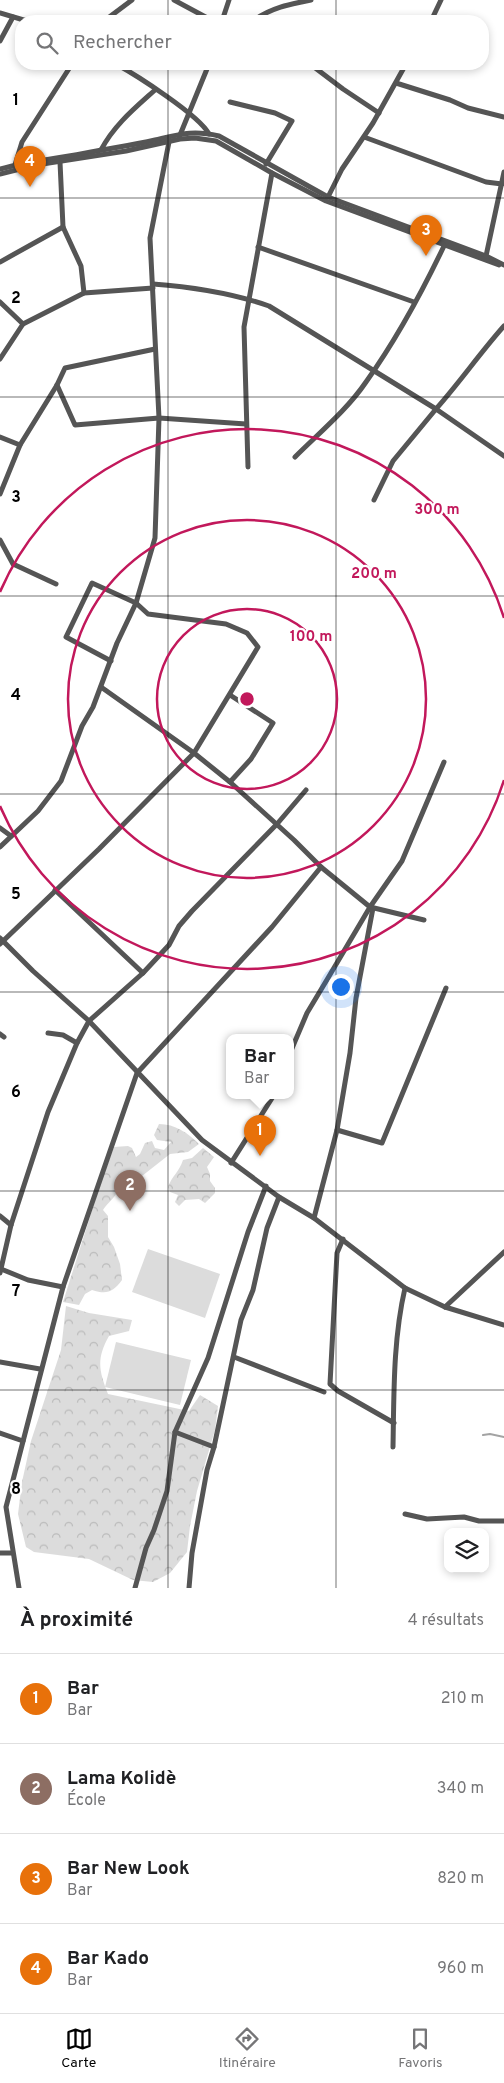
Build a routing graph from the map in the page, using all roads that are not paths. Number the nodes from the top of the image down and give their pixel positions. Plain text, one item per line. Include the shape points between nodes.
1 (132, 0) edge
2 (174, 0) edge
3 (229, 0) edge
4 (311, 0) edge
5 (441, 0) edge
6 (0, 13) edge
7 (112, 15) edge
8 (202, 15) edge
9 (224, 15) edge
10 (261, 15) edge
11 (434, 15) edge
12 (13, 16) joint
13 (0, 41) edge
14 (68, 70) edge
15 (125, 70) edge
16 (207, 70) edge
17 (318, 70) edge
18 (403, 70) edge
19 (396, 84) junction
20 (156, 90) junction
21 (230, 102) dead end
22 (188, 112) junction
23 (379, 113) junction
24 (504, 117) edge
25 (208, 134) junction
26 (180, 136) junction
27 (364, 137) junction
28 (169, 142) junction
29 (101, 150) junction
30 (60, 162) junction
31 (266, 164) junction
32 (15, 165) junction
33 (0, 168) edge
34 (504, 172) edge
35 (272, 173) junction
36 (0, 174) edge
37 (502, 184) junction
38 (328, 197) junction
39 (63, 227) junction
40 (444, 246) junction
41 (258, 247) junction
42 (486, 256) junction
43 (0, 262) edge
44 (504, 266) edge
45 (153, 286) junction
46 (84, 293) junction
47 (248, 299) junction
48 (0, 302) edge
49 (414, 302) junction
50 (23, 324) junction
51 (504, 326) edge
52 (155, 349) junction
53 (0, 359) edge
54 (374, 371) junction
55 (57, 385) junction
56 (436, 409) junction
57 (159, 418) junction
58 (246, 424) junction
59 (0, 437) edge
60 (20, 445) junction
61 (504, 456) edge
62 (295, 457) dead end
63 (248, 467) dead end
64 (0, 494) edge
65 (374, 500) dead end
66 (0, 540) edge
67 (56, 584) dead end
68 (136, 603) junction
69 (111, 660) junction
70 (101, 687) junction
71 (230, 695) junction
72 (194, 753) junction
73 (444, 762) dead end
74 (230, 782) junction
75 (306, 790) dead end
76 (276, 824) junction
77 (0, 828) edge
78 (11, 836) junction
79 (0, 847) edge
80 (321, 868) junction
81 (55, 890) junction
82 (371, 908) junction
83 (424, 920) dead end
84 (1, 939) edge
85 (143, 973) junction
86 (446, 988) dead end
87 (89, 1021) junction
88 (48, 1034) dead end
89 (77, 1043) junction
90 (294, 1044) edge
91 (136, 1072) junction
92 (271, 1099) edge
93 (337, 1130) junction
94 (231, 1163) junction
95 (266, 1186) junction
96 (279, 1196) junction
97 (0, 1216) edge
98 (314, 1218) junction
99 (11, 1226) junction
100 (343, 1239) junction
101 (504, 1252) edge
102 (1, 1271) edge
103 (62, 1287) junction
104 (405, 1288) junction
105 (446, 1308) junction
106 (504, 1325) edge
107 (234, 1357) junction
108 (0, 1362) edge
109 (40, 1370) junction
110 (324, 1392) dead end
111 (394, 1423) junction
112 (175, 1432) junction
113 (0, 1433) edge
114 (23, 1441) junction
115 (214, 1447) junction
116 (393, 1447) dead end
117 (405, 1514) dead end
118 (504, 1521) edge
119 (0, 1553) edge
120 (12, 1553) junction
121 (19, 1588) edge
122 (135, 1588) edge
123 (189, 1588) edge

1 - 7 street
2 - 8 street
3 - 9 street
4 - 10 street
5 - 11 street
6 - 12 street
12 - 13 street
14 - 32 street via 22,142
15 - 20 street
16 - 22 street
17 - 23 street
18 - 19 street
19 - 23 street
19 - 24 street
20 - 22 street
20 - 29 street via 123,119
21 - 31 street via 275,113 292,121
22 - 25 street
22 - 26 street
23 - 27 street
25 - 26 street via 198,132
25 - 31 street via 219,136
26 - 28 street
26 - 29 street
26 - 35 street via 216,141
27 - 37 street via 486,182
27 - 38 street
28 - 30 street
28 - 45 street via 150,238
29 - 32 street
30 - 36 street
30 - 39 street
31 - 38 street
32 - 33 street
34 - 37 street
35 - 40 street via 326,201
35 - 41 street
37 - 42 street
38 - 42 street
39 - 43 street
39 - 46 street via 80,266
40 - 44 street
40 - 49 street
41 - 47 street
41 - 49 street
42 - 44 street
45 - 46 street
45 - 47 street via 186,287
45 - 52 street
46 - 50 street
47 - 54 street via 269,306
47 - 58 street via 244,327
48 - 50 street
49 - 54 street
50 - 53 street
51 - 56 street
52 - 55 street via 65,368
52 - 57 street
54 - 56 street
54 - 62 street via 353,399
55 - 57 street via 75,425
55 - 60 street
56 - 61 street
56 - 65 street via 393,461
57 - 58 street
57 - 68 street via 155,538
58 - 63 street
59 - 60 street
60 - 64 street
66 - 67 street via 13,564
68 - 69 street
68 - 69 street via 92,583 66,638
68 - 71 street via 148,614 226,624 247,633 258,647
69 - 70 street
70 - 72 street
70 - 78 street via 61,781 38,811
71 - 72 street
71 - 74 street via 273,724 251,759
72 - 74 street
72 - 81 street
73 - 82 street via 402,860
74 - 76 street
75 - 76 street
76 - 80 street
76 - 85 street via 192,911 169,945
77 - 78 street
78 - 79 street
80 - 82 street
80 - 91 street via 272,927
81 - 84 street
81 - 85 street
82 - 83 street
82 - 90 street via 307,1013
82 - 93 street
84 - 87 street
85 - 87 street
86 - 93 street via 382,1143
87 - 89 street
87 - 91 street
88 - 89 street via 63,1035
89 - 99 street via 48,1112
91 - 94 street via 202,1140
91 - 103 street
92 - 94 street
93 - 98 street
94 - 95 street
95 - 96 street
95 - 112 street via 208,1358
96 - 98 street
96 - 107 street via 258,1259
97 - 99 street
98 - 100 street
99 - 102 street
100 - 104 street
100 - 111 street via 337,1253 330,1384
101 - 105 street
102 - 103 street
103 - 109 street
104 - 105 street
104 - 111 street via 399,1314
105 - 106 street
107 - 110 street
107 - 115 street
108 - 109 street
109 - 114 street
111 - 116 street
112 - 115 street
112 - 122 street via 167,1491
113 - 114 street
114 - 120 street via 6,1507
115 - 123 street via 192,1553
117 - 118 street via 427,1519 464,1517
119 - 120 street
120 - 121 street

